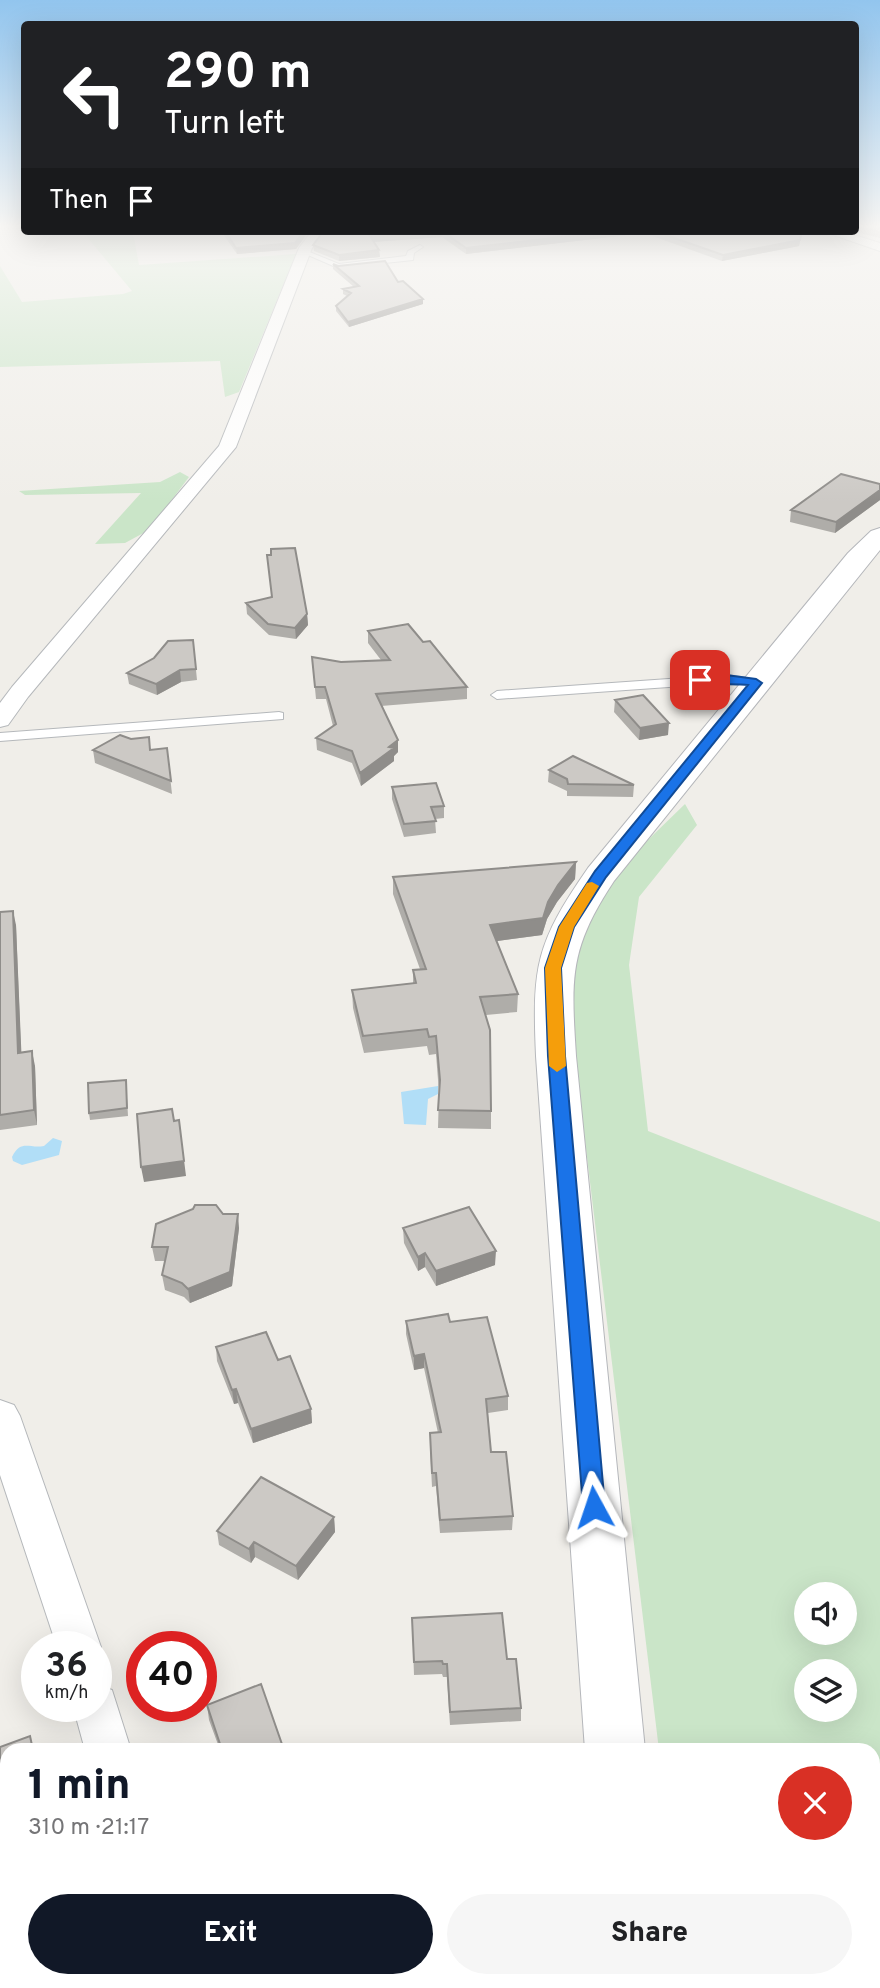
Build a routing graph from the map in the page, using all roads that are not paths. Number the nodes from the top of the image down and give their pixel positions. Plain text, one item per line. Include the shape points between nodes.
1 (279, 318) edge
2 (880, 536) edge
3 (756, 683) junction
4 (497, 695) dead end
5 (279, 716) dead end
6 (0, 720) edge
7 (0, 737) edge
8 (0, 1416) edge
9 (74, 1631) edge
10 (100, 1722) edge
11 (106, 1743) edge
12 (614, 1743) edge

1 - 6 street via 227,447
2 - 3 street
3 - 4 lane via 726,679
3 - 12 street via 600,874 566,927 553,968
5 - 7 lane
8 - 9 street
10 - 11 street

